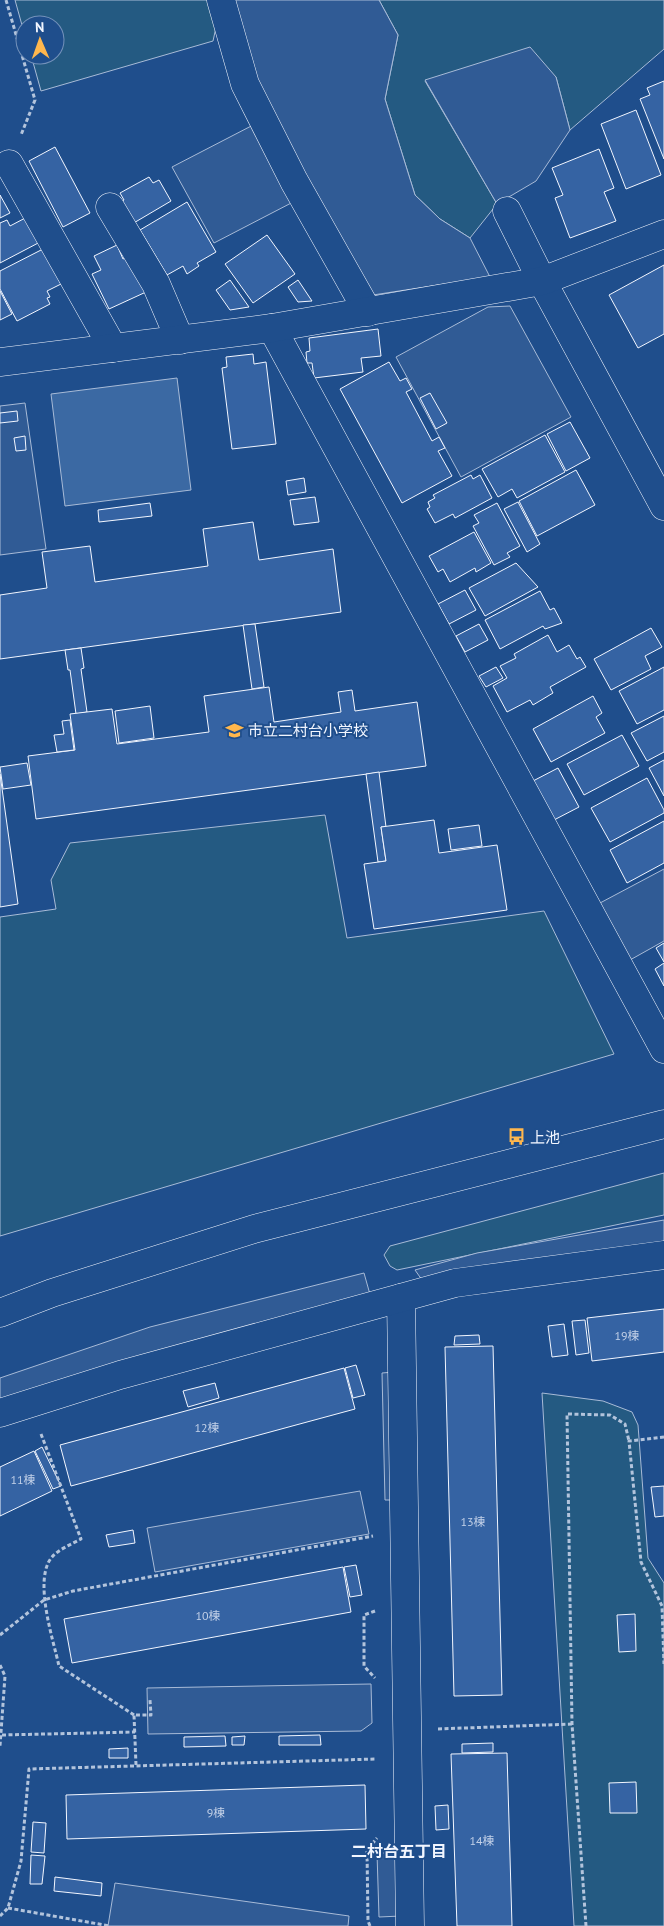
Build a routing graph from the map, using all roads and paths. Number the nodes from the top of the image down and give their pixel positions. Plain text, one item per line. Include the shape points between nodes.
1 (6, 0) edge
2 (221, 0) edge
3 (9, 164) joint
4 (110, 208) dead end
5 (507, 211) dead end
6 (664, 234) edge
7 (542, 281) junction
8 (368, 312) junction
9 (272, 328) junction
10 (180, 340) junction
11 (113, 348) junction
12 (0, 362) edge
13 (664, 506) edge
14 (664, 1050) edge
15 (664, 1124) edge
16 (664, 1254) edge
17 (401, 1298) junction
18 (0, 1312) edge
19 (0, 1413) edge
20 (40, 1430) dead end
21 (664, 1437) edge
22 (629, 1442) junction
23 (381, 1535) dead end
24 (44, 1600) junction
25 (663, 1606) edge
26 (381, 1609) dead end
27 (0, 1635) edge
28 (664, 1664) edge
29 (0, 1665) edge
30 (376, 1679) dead end
31 (150, 1700) dead end
32 (134, 1715) junction
33 (572, 1724) junction
34 (408, 1729) junction
35 (135, 1732) junction
36 (2, 1735) junction
37 (0, 1746) edge
38 (382, 1758) dead end
39 (136, 1766) junction
40 (382, 1832) dead end
41 (8, 1908) junction
42 (0, 1916) edge
43 (110, 1926) edge
44 (370, 1926) edge
45 (410, 1926) edge
46 (586, 1926) edge

1 - 3 path via 35,100
2 - 8 street via 245,84 294,181
3 - 11 street
4 - 10 street via 156,284
5 - 7 street
6 - 7 street
7 - 8 street
7 - 13 street
8 - 9 street
9 - 10 street
9 - 14 street
10 - 11 street
11 - 12 street
15 - 18 street via 254,1229
16 - 17 street via 455,1283
17 - 19 street via 120,1374
17 - 34 street
20 - 24 path via 81,1538 51,1558 42,1580
21 - 22 path
22 - 25 path via 641,1562
22 - 33 path via 625,1424 610,1415 567,1414
23 - 24 path via 73,1591
24 - 27 path
24 - 32 path via 59,1666
25 - 28 path
26 - 30 path via 364,1615 364,1666
29 - 36 path via 5,1676
31 - 32 path via 151,1715
32 - 35 path
33 - 34 path
33 - 46 path
34 - 45 street
35 - 36 path
35 - 39 path
36 - 37 path
38 - 39 path
39 - 41 path via 29,1770 21,1861
40 - 44 path via 367,1850
41 - 42 path
41 - 43 path

